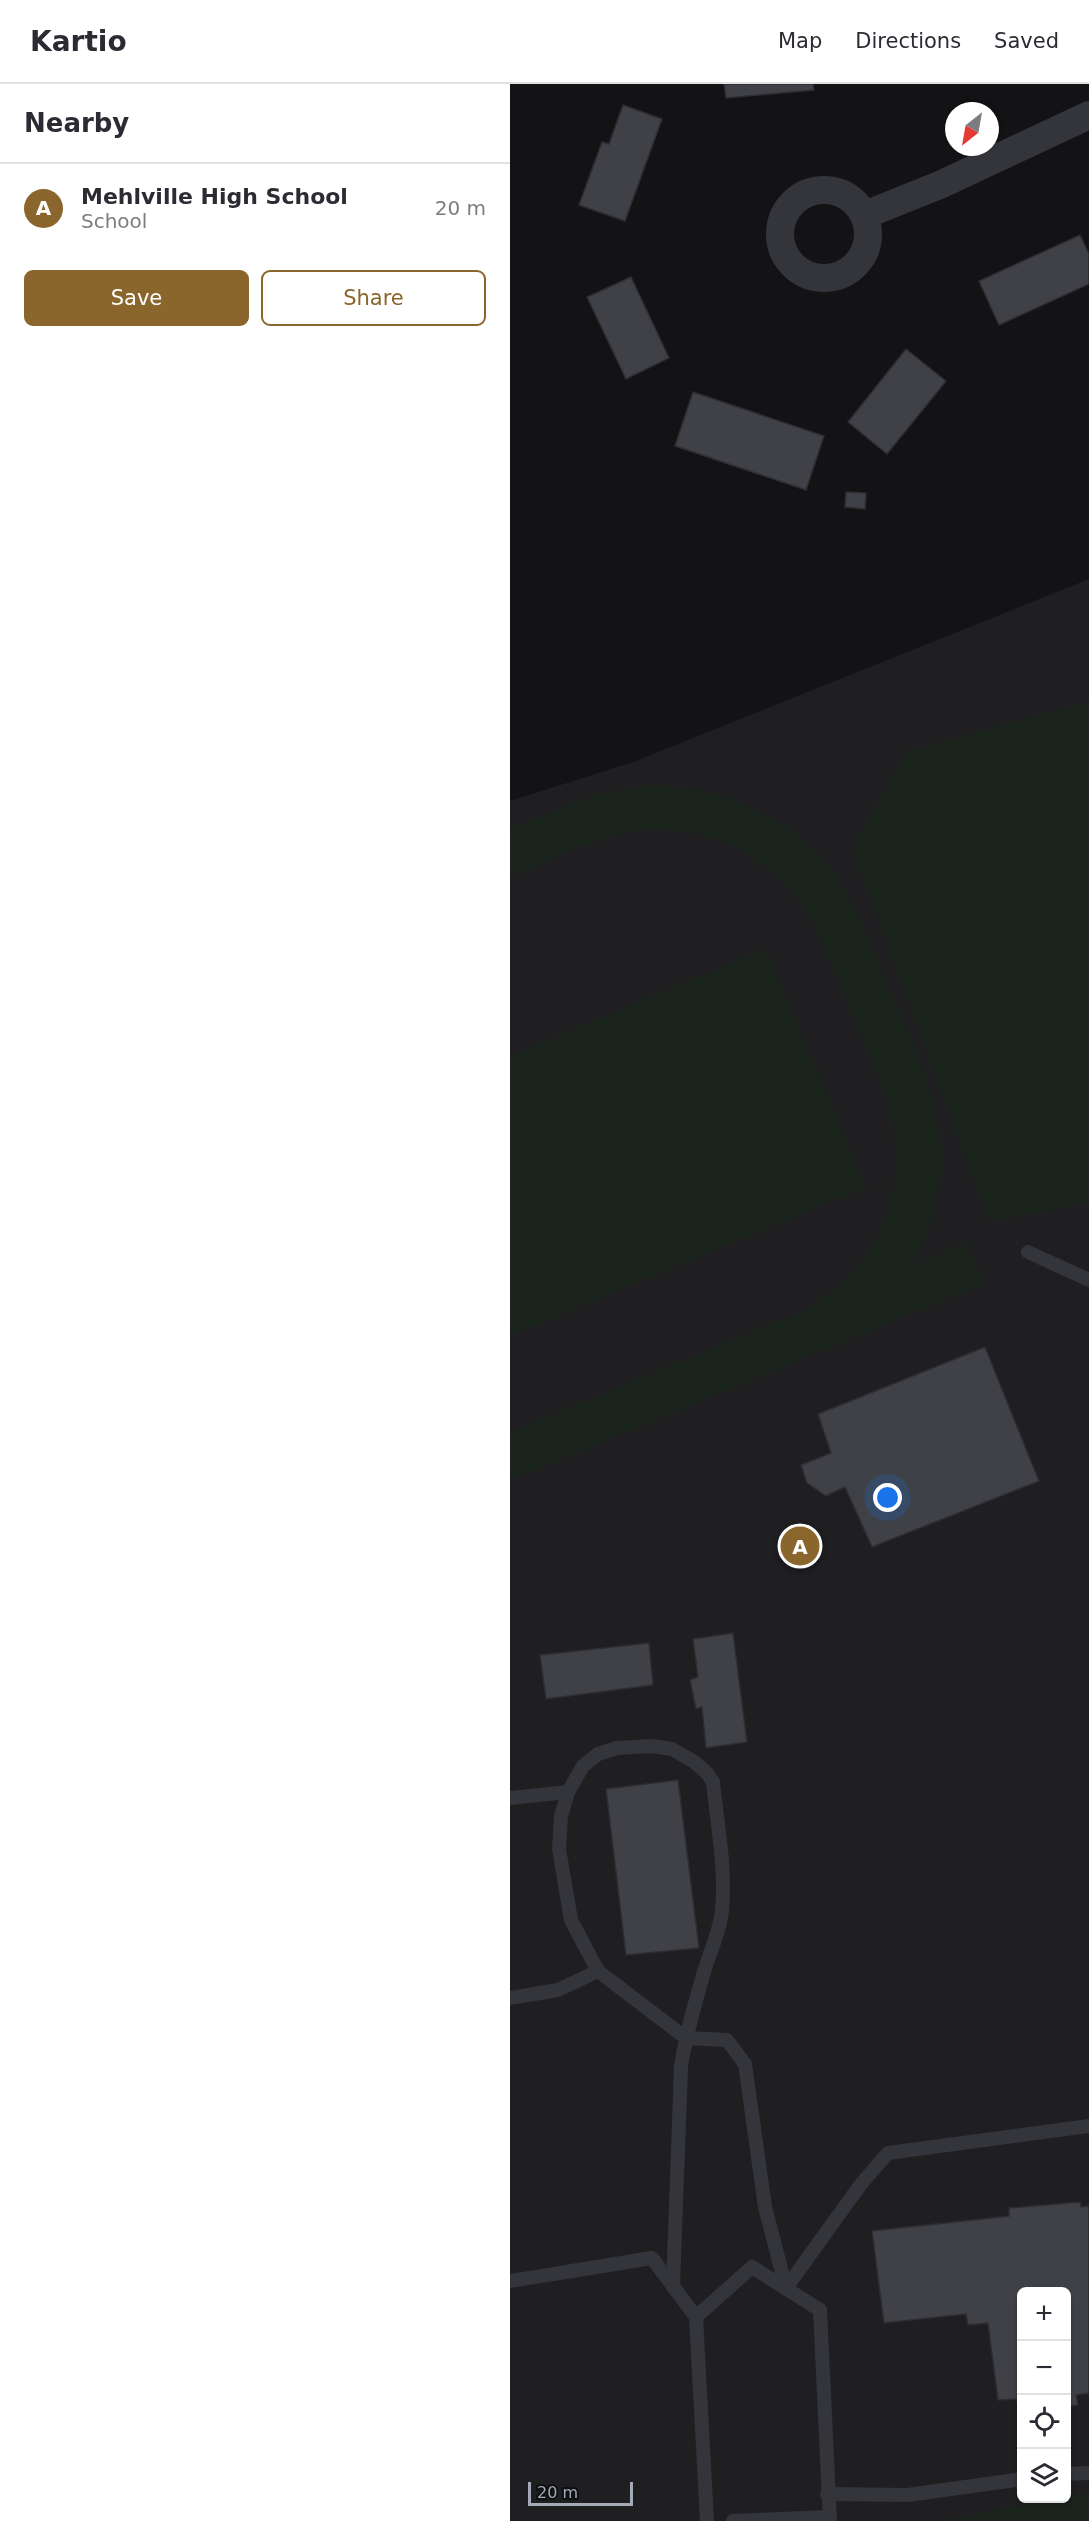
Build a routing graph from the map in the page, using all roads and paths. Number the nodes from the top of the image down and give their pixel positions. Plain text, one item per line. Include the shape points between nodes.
1 (1089, 115) edge
2 (865, 215) dead end
3 (1029, 1252) dead end
4 (1089, 1280) edge
5 (568, 1792) junction
6 (510, 1798) edge
7 (598, 1971) junction
8 (510, 1998) edge
9 (686, 2038) junction
10 (1089, 2126) edge
11 (510, 2281) edge
12 (673, 2287) junction
13 (786, 2288) junction
14 (696, 2317) junction
15 (1089, 2473) edge
16 (1071, 2474) edge
17 (1017, 2480) edge
18 (827, 2494) junction
19 (829, 2519) edge
20 (707, 2521) edge
21 (733, 2521) edge

1 - 2 street via 942,184
3 - 4 lane
5 - 6 lane
5 - 7 lane via 561,1816 561,1861 571,1920
5 - 9 lane via 583,1766 598,1754 617,1748 672,1749 693,1761 713,1782 722,1910
7 - 8 lane via 558,1990
7 - 9 lane
9 - 12 lane via 679,2096
9 - 13 lane via 727,2040 745,2064 765,2207
10 - 13 lane via 888,2153
11 - 12 lane via 652,2258
12 - 14 lane
13 - 14 lane via 752,2267
13 - 18 lane via 820,2310
14 - 20 lane
15 - 16 lane
17 - 18 lane via 908,2495
18 - 19 lane
19 - 21 lane

